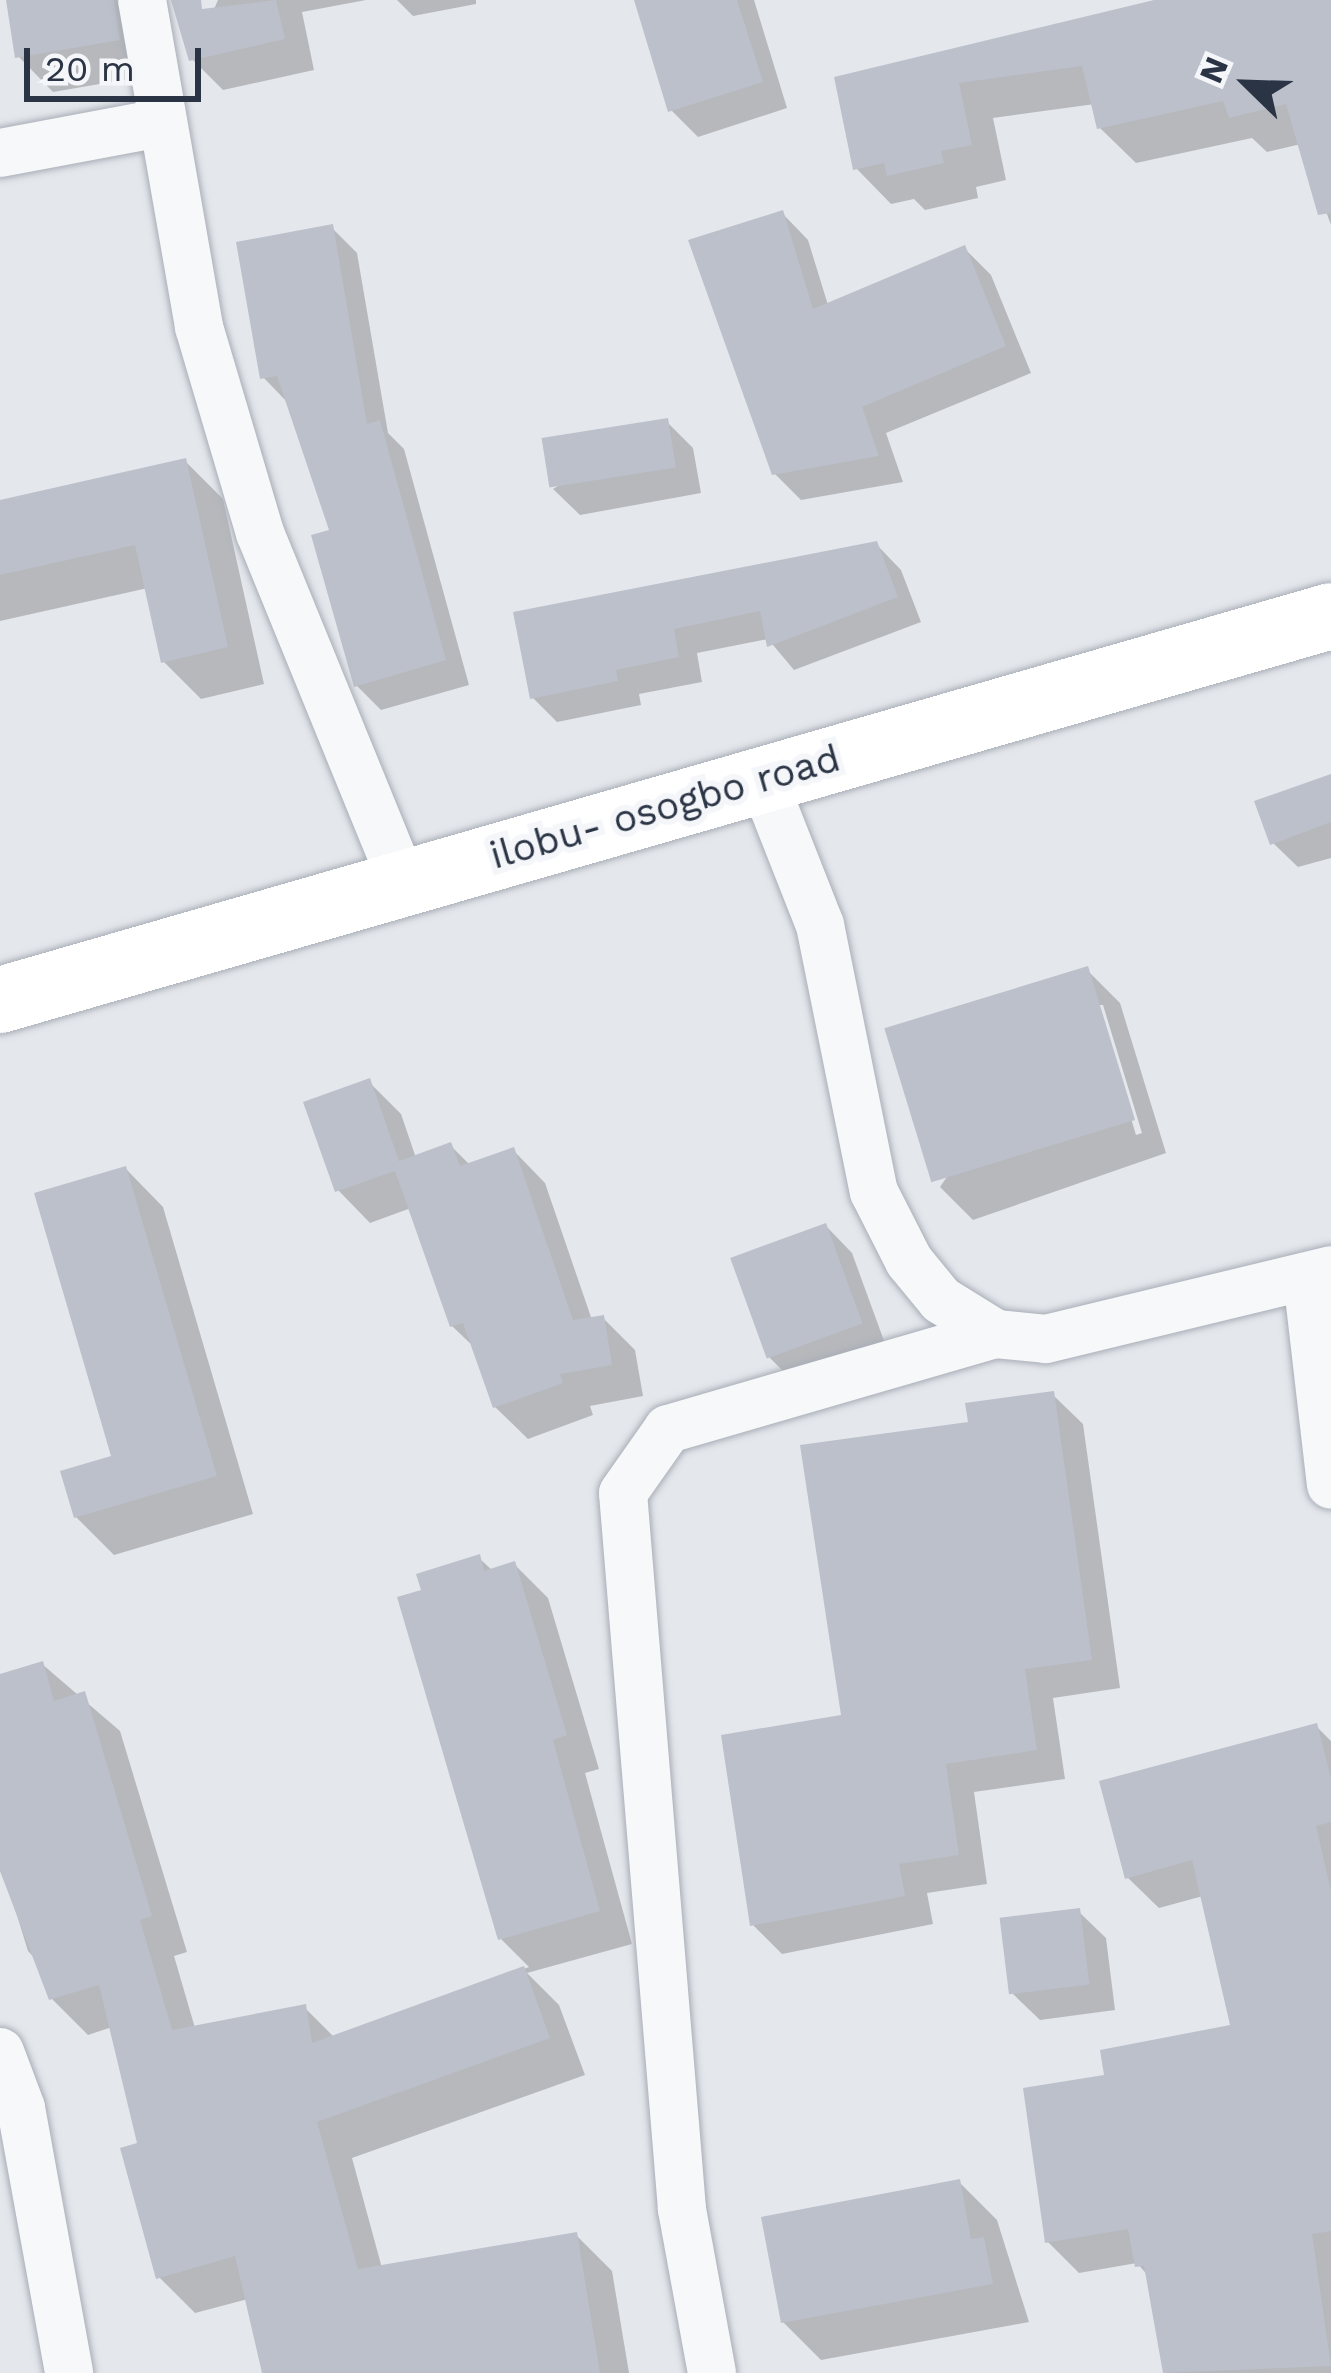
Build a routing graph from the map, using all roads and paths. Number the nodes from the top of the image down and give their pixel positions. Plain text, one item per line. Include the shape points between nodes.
1 (142, 0) edge
2 (160, 123) junction
3 (0, 153) edge
4 (1331, 616) edge
5 (762, 778) junction
6 (403, 883) junction
7 (0, 1000) edge
8 (1319, 1274) edge
9 (996, 1334) junction
10 (1331, 1485) edge
11 (0, 2052) edge
12 (69, 2373) edge
13 (712, 2373) edge

1 - 2 street
2 - 3 street
2 - 6 street via 199,327 260,533
4 - 5 main road, ilobu- osogbo road
5 - 6 main road, ilobu- osogbo road
5 - 9 street via 820,925 874,1192 909,1261 941,1300
6 - 7 main road, ilobu- osogbo road
8 - 9 street via 1046,1339
8 - 10 street
9 - 13 street via 668,1430 623,1493 682,2210
11 - 12 street via 21,2108

